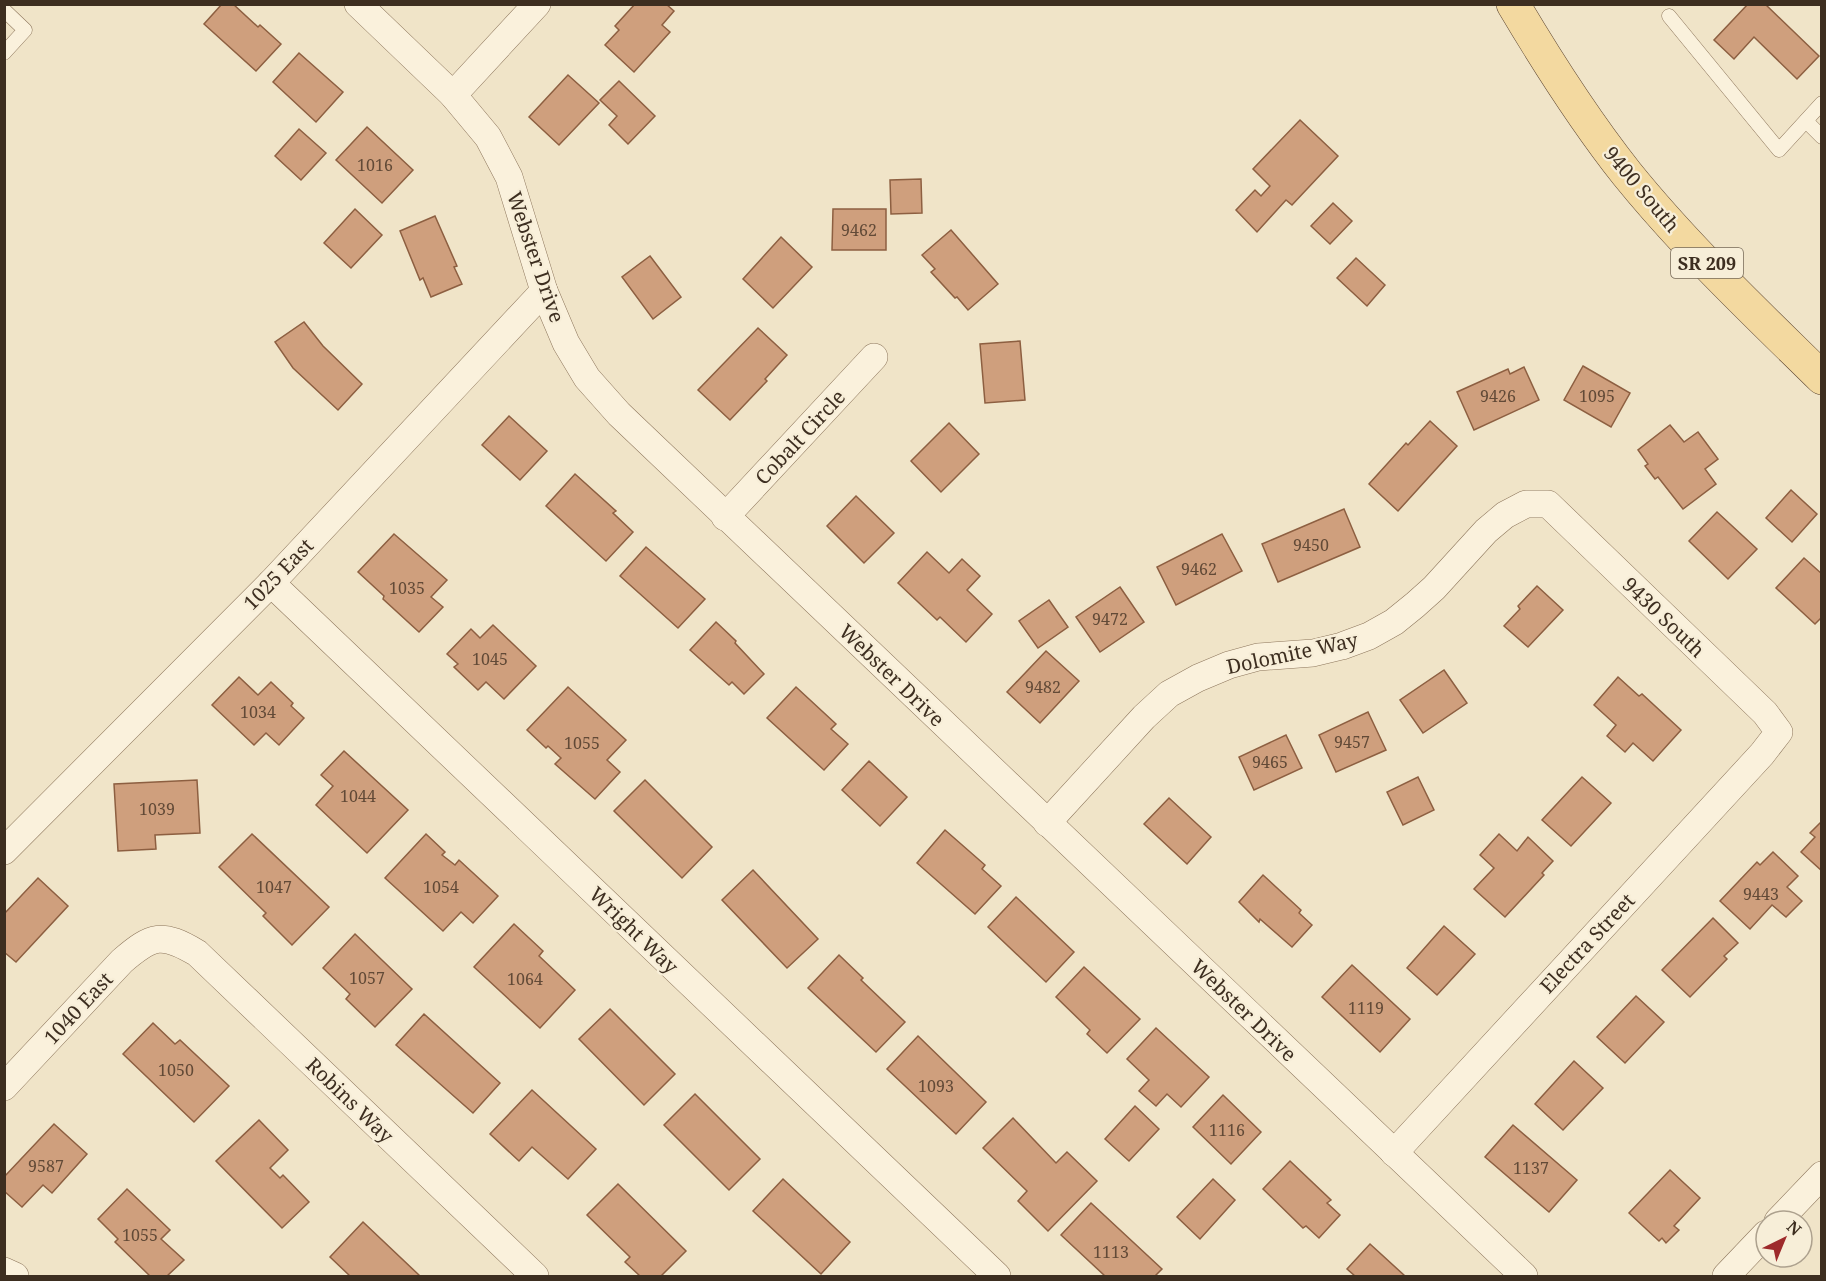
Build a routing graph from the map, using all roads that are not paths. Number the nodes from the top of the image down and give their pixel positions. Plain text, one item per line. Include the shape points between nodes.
1 (358, 4) edge
2 (537, 4) edge
3 (1513, 4) edge
4 (4, 10) edge
5 (1669, 16) dead end
6 (4, 53) edge
7 (453, 96) junction
8 (1821, 103) edge
9 (1806, 121) junction
10 (1821, 137) edge
11 (544, 291) junction
12 (874, 357) dead end
13 (1821, 378) edge
14 (1548, 504) joint
15 (725, 517) junction
16 (271, 583) junction
17 (1779, 732) joint
18 (1047, 823) junction
19 (4, 851) edge
20 (157, 938) joint
21 (4, 1087) edge
22 (1394, 1153) junction
23 (1821, 1175) edge
24 (1789, 1209) edge
25 (1754, 1247) edge
26 (4, 1271) edge
27 (15, 1276) edge
28 (535, 1276) edge
29 (997, 1276) edge
30 (1524, 1276) edge
31 (1726, 1276) edge

1 - 7 street, Webster Drive
2 - 7 street
3 - 13 main road, 9400 South / SR 209 via 1568,93 1629,176 1703,259
4 - 6 lane via 26,30
5 - 9 lane via 1779,150
7 - 11 street, Webster Drive via 488,137 509,177
8 - 9 lane
9 - 10 lane
11 - 15 street, Webster Drive via 566,343 587,378
11 - 16 street, 1025 East
12 - 15 street, Cobalt Circle
14 - 17 street, 9430 South via 1765,713
14 - 18 street, Dolomite Way via 1526,504 1505,515 1415,605 1369,636 1313,653 1258,657 1229,665 1169,694
15 - 18 street, Webster Drive
16 - 19 street, 1025 East
16 - 29 street, Wright Way
17 - 22 street, Electra Street
18 - 22 street, Webster Drive
20 - 21 street, 1040 East via 139,946 122,961
20 - 28 street, Robins Way via 178,942 197,953
22 - 30 street, Webster Drive
23 - 24 street
25 - 31 street
26 - 27 street

